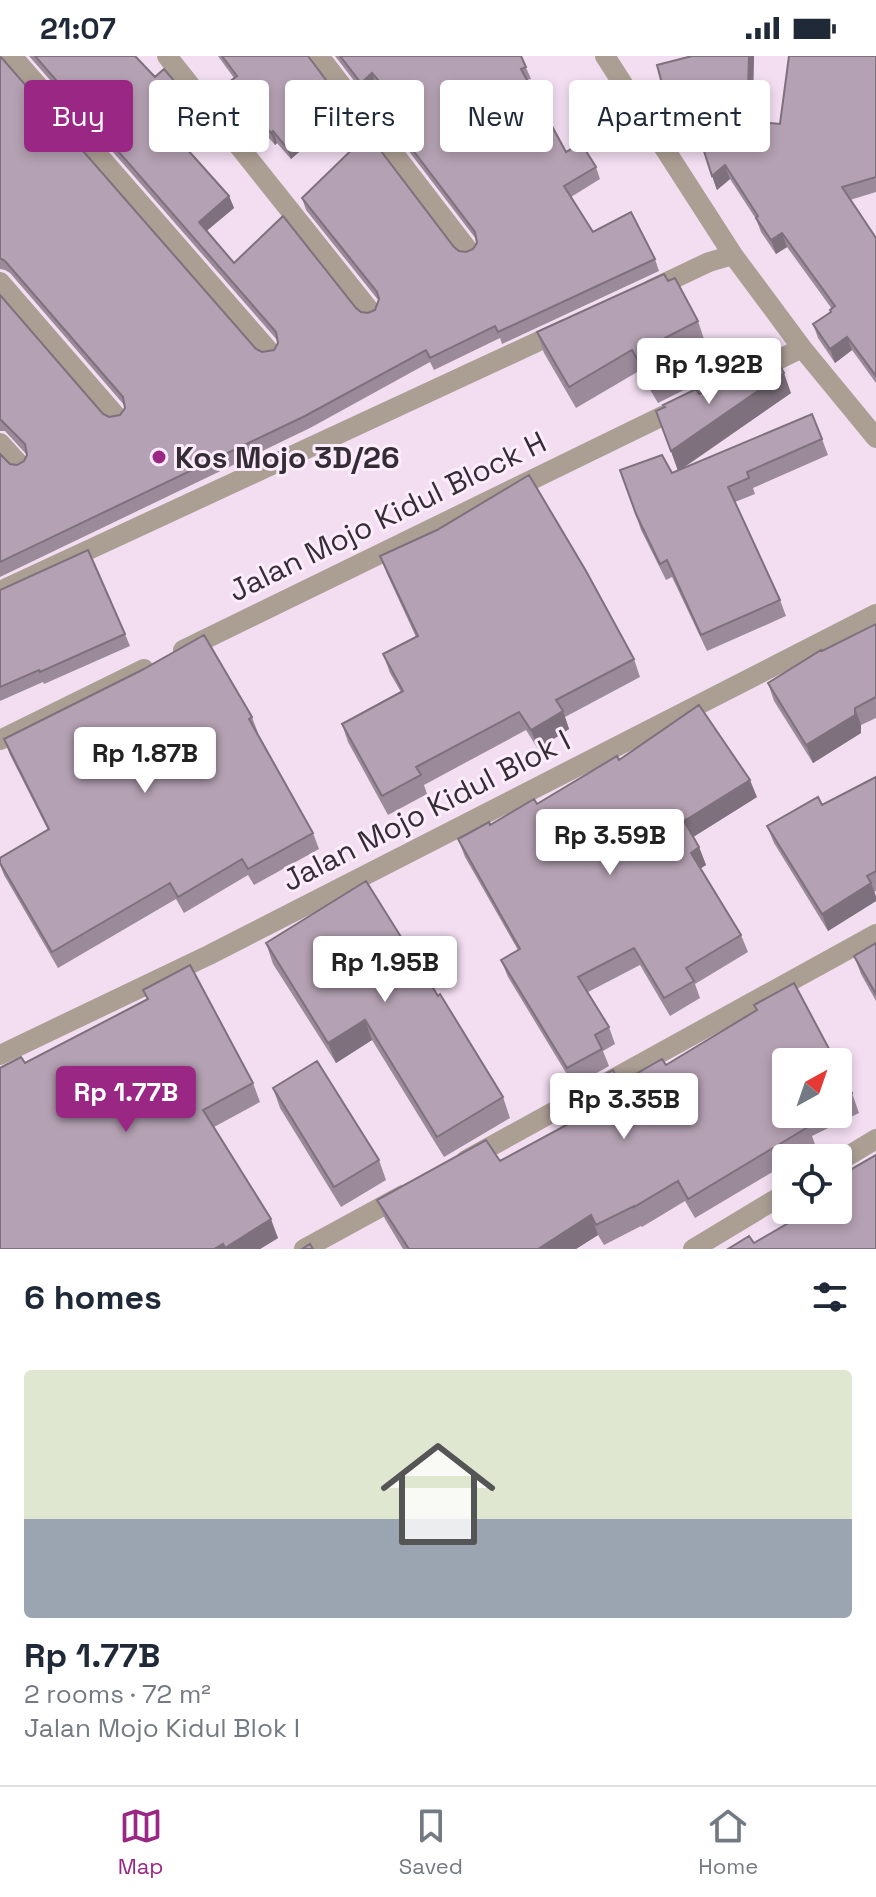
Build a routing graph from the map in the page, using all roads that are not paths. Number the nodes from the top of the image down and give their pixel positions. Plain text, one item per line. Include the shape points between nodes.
1 (12, 56) edge
2 (167, 56) edge
3 (319, 56) edge
4 (605, 56) edge
5 (469, 251) edge
6 (733, 255) junction
7 (0, 282) edge
8 (637, 296) edge
9 (371, 312) edge
10 (579, 323) edge
11 (802, 348) junction
12 (270, 352) edge
13 (117, 417) edge
14 (876, 438) edge
15 (0, 443) edge
16 (19, 464) edge
17 (0, 591) edge
18 (876, 614) edge
19 (0, 740) edge
20 (876, 934) edge
21 (0, 1055) edge
22 (876, 1139) edge
23 (852, 1154) edge
24 (443, 1172) edge
25 (415, 1188) edge
26 (772, 1201) edge
27 (304, 1249) edge
28 (693, 1249) edge

1 - 12 street
2 - 9 street
3 - 5 street
4 - 6 street
6 - 8 street
6 - 11 street
7 - 13 street
10 - 17 street
11 - 14 street
11 - 19 street, Jalan Mojo Kidul Block H
15 - 16 street
18 - 21 street, Jalan Mojo Kidul Blok I via 209,955
20 - 24 street
22 - 23 street
25 - 27 street
26 - 28 street

